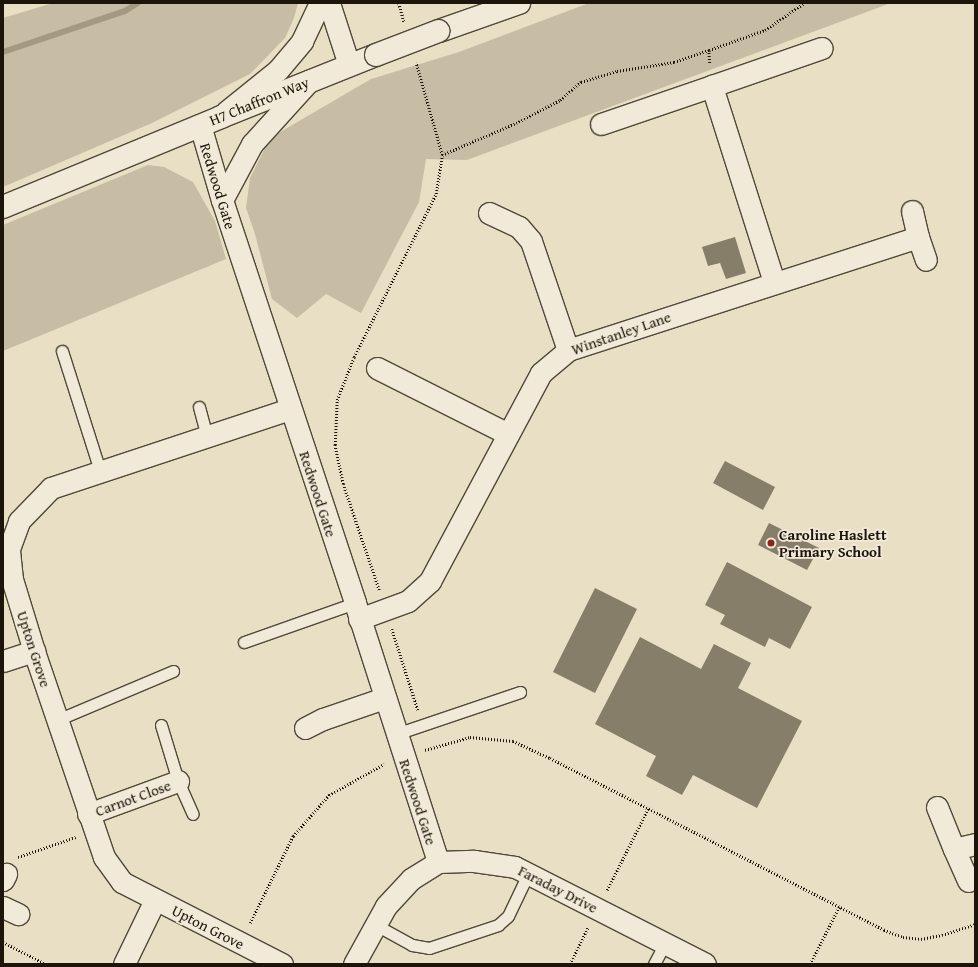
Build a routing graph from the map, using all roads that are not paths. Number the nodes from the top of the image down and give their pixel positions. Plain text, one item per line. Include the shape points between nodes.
1 (320, 3) edge
2 (329, 3) edge
3 (519, 3) edge
4 (822, 48) dead end
5 (349, 65) junction
6 (310, 80) junction
7 (712, 86) junction
8 (221, 117) junction
9 (601, 124) dead end
10 (200, 125) junction
11 (222, 200) junction
12 (3, 207) edge
13 (912, 211) dead end
14 (489, 213) dead end
15 (918, 237) junction
16 (926, 260) dead end
17 (774, 282) junction
18 (568, 350) junction
19 (62, 351) dead end
20 (376, 368) dead end
21 (199, 407) dead end
22 (290, 409) junction
23 (508, 434) junction
24 (207, 436) junction
25 (100, 471) junction
26 (11, 519) edge
27 (357, 611) junction
28 (244, 642) dead end
29 (34, 651) junction
30 (3, 661) edge
31 (173, 671) dead end
32 (520, 692) dead end
33 (384, 698) junction
34 (57, 720) junction
35 (161, 725) dead end
36 (305, 728) dead end
37 (396, 734) junction
38 (178, 781) junction
39 (937, 807) dead end
40 (193, 814) dead end
41 (91, 822) junction
42 (975, 844) edge
43 (954, 849) junction
44 (438, 862) junction
45 (528, 874) junction
46 (968, 881) dead end
47 (155, 900) junction
48 (374, 924) junction
49 (665, 943) junction
50 (124, 964) edge
51 (282, 964) edge
52 (354, 964) edge
53 (654, 964) edge
54 (705, 964) edge

1 - 8 street via 302,41 278,70
2 - 5 street
3 - 5 street, H7 Chaffron Way, bridge
4 - 7 street
5 - 6 street, H7 Chaffron Way
6 - 8 street, H7 Chaffron Way
6 - 11 street via 252,144
7 - 9 street
7 - 17 street
8 - 10 street, H7 Chaffron Way
10 - 11 street, Redwood Gate
10 - 12 street, H7 Chaffron Way
11 - 22 street, Redwood Gate
13 - 15 street
14 - 18 street via 519,226 531,241
15 - 16 street
15 - 17 street, Winstanley Lane
17 - 18 street, Winstanley Lane
18 - 23 street, Winstanley Lane via 541,373
19 - 25 lane
20 - 23 street
21 - 24 lane
22 - 24 street, Upton Grove
22 - 27 street, Redwood Gate
23 - 27 street, Winstanley Lane via 430,581 408,601 386,610
24 - 25 street, Upton Grove
25 - 26 street, Upton Grove via 51,488
26 - 29 street, Upton Grove via 9,549 12,579
27 - 28 lane
27 - 33 street, Redwood Gate
29 - 30 street
29 - 34 street, Upton Grove
31 - 34 lane
32 - 37 lane
33 - 36 street via 323,718
33 - 37 street, Redwood Gate
34 - 41 street, Upton Grove
35 - 38 lane
37 - 44 street, Redwood Gate
38 - 40 lane
38 - 41 street, Carnot Close
39 - 43 street
41 - 47 street, Upton Grove via 104,857 122,882
42 - 43 street
43 - 46 street
44 - 45 street, Faraday Drive via 474,861 515,867
44 - 48 street, Faraday Drive via 410,879
45 - 48 lane via 508,916 498,926 429,948 412,945
45 - 49 street, Faraday Drive
47 - 50 street
47 - 51 street, Upton Grove
48 - 52 street, Faraday Drive
49 - 53 lane
49 - 54 street, Faraday Drive

